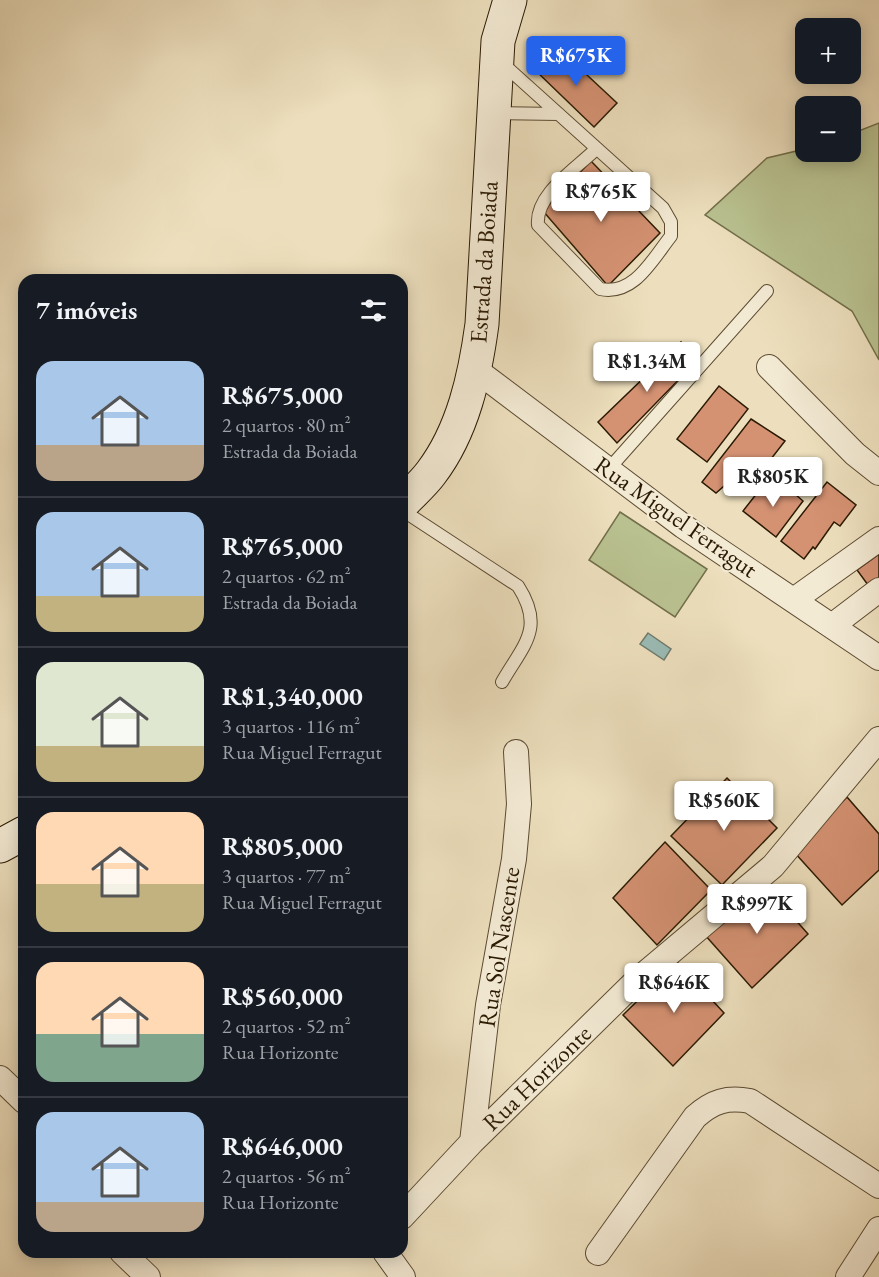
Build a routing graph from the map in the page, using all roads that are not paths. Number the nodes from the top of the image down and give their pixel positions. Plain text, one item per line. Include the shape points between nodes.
1 (510, 0) edge
2 (497, 58) junction
3 (495, 113) junction
4 (559, 114) junction
5 (596, 148) junction
6 (767, 291) dead end
7 (769, 367) dead end
8 (476, 370) junction
9 (608, 471) junction
10 (879, 473) edge
11 (408, 498) edge
12 (408, 514) edge
13 (879, 539) edge
14 (879, 590) edge
15 (795, 599) junction
16 (833, 625) junction
17 (879, 658) edge
18 (502, 682) dead end
19 (879, 739) edge
20 (516, 752) dead end
21 (18, 836) edge
22 (0, 846) edge
23 (0, 1078) edge
24 (18, 1095) edge
25 (471, 1142) junction
26 (879, 1186) edge
27 (408, 1210) edge
28 (879, 1229) edge
29 (598, 1253) dead end
30 (128, 1258) edge
31 (389, 1258) edge
32 (148, 1277) edge
33 (403, 1277) edge
34 (848, 1277) edge

1 - 2 main road, Estrada da Boiada
2 - 3 main road, Estrada da Boiada
2 - 4 lane
3 - 4 lane
3 - 8 main road, Estrada da Boiada
4 - 5 lane
5 - 5 lane via 663,208 671,222 671,237 634,282 614,291 600,289 538,225 537,213 543,200
6 - 9 lane
7 - 10 street
8 - 9 street, Rua Miguel Ferragut
8 - 11 main road, Estrada da Boiada via 456,429 431,473
9 - 15 street, Rua Miguel Ferragut via 683,526
12 - 18 lane via 518,586 529,604 533,620 529,635
13 - 15 street
14 - 16 street
15 - 16 street, Rua Miguel Ferragut
16 - 17 street, Rua Miguel Ferragut
19 - 25 street, Rua Horizonte via 773,866 635,982
20 - 25 street, Rua Sol Nascente via 519,804 514,859 488,1005
21 - 22 main road
23 - 24 street
25 - 27 street, Rua Horizonte
26 - 29 street via 750,1101 717,1101 695,1117
28 - 34 street
30 - 32 street
31 - 33 street

